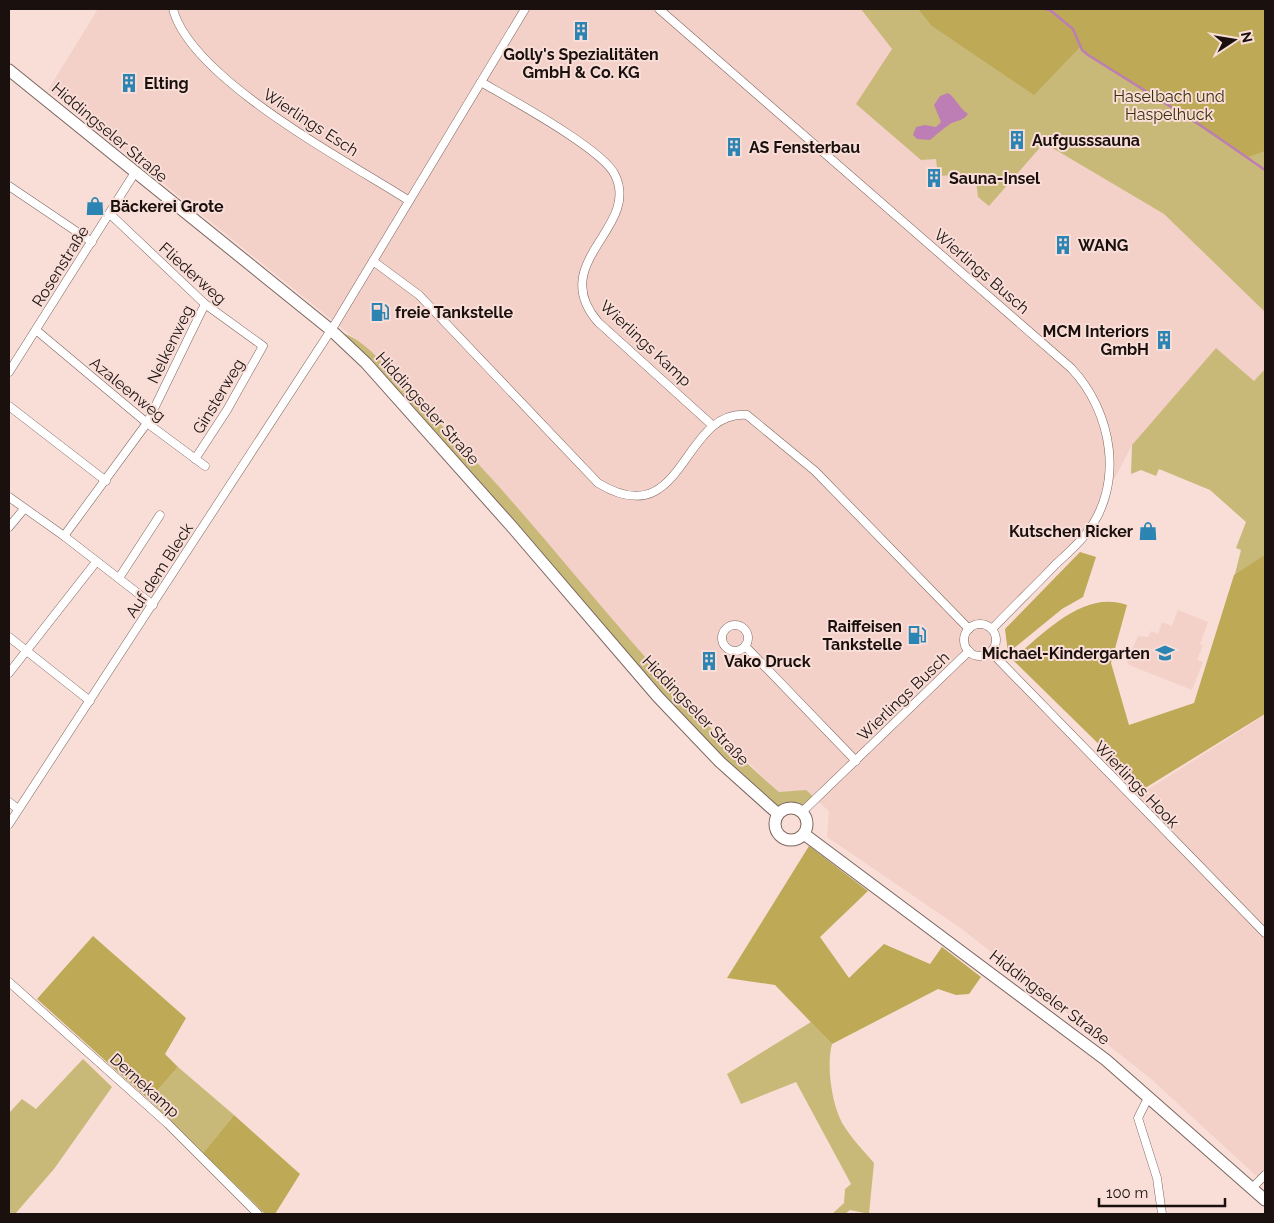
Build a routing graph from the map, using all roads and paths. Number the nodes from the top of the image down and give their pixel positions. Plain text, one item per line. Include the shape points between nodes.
1 (173, 9) edge
2 (525, 9) edge
3 (659, 9) edge
4 (9, 70) edge
5 (481, 82) junction
6 (134, 174) junction
7 (9, 186) edge
8 (408, 200) junction
9 (110, 214) junction
10 (92, 242) junction
11 (373, 260) junction
12 (205, 304) junction
13 (36, 330) junction
14 (331, 330) junction
15 (263, 346) joint
16 (12, 362) edge
17 (9, 372) edge
18 (9, 406) edge
19 (147, 423) junction
20 (712, 425) junction
21 (195, 459) junction
22 (206, 466) dead end
23 (106, 482) junction
24 (9, 498) edge
25 (24, 509) junction
26 (160, 515) dead end
27 (9, 527) edge
28 (64, 536) junction
29 (96, 562) junction
30 (118, 578) junction
31 (153, 605) junction
32 (969, 629) junction
33 (992, 629) junction
34 (9, 638) edge
35 (744, 646) dead end
36 (26, 650) junction
37 (969, 651) junction
38 (991, 652) junction
39 (9, 673) edge
40 (90, 701) junction
41 (856, 760) junction
42 (9, 802) edge
43 (18, 809) junction
44 (802, 812) junction
45 (778, 814) junction
46 (9, 824) edge
47 (804, 834) junction
48 (1265, 933) edge
49 (9, 982) edge
50 (1148, 1098) junction
51 (1265, 1174) edge
52 (1252, 1188) junction
53 (1265, 1200) edge
54 (258, 1214) edge
55 (1162, 1214) edge

1 - 8 street, Wierlings Esch via 177,24 200,55 260,108
2 - 5 street
3 - 33 street, Wierlings Busch via 1070,368 1086,384 1097,403 1109,447 1106,490 1098,514 1086,534
4 - 6 street, Hiddingseler Straße
5 - 8 street
5 - 20 street, Wierlings Kamp via 600,155 615,175 620,197 615,215 583,272 583,291 588,308 598,322
6 - 9 street, Rosenstraße
6 - 14 street, Hiddingseler Straße
7 - 10 street
8 - 11 street
9 - 10 street, Rosenstraße
9 - 12 street, Fliederweg
10 - 13 street, Rosenstraße
11 - 14 street
11 - 20 street via 419,295 598,483 616,494 636,496 656,492 670,481
12 - 15 street, Fliederweg
12 - 19 street, Nelkenweg
13 - 16 street, Rosenstraße
13 - 19 street, Azaleenweg
14 - 31 street, Auf dem Bleck
14 - 45 street, Hiddingseler Straße via 366,362 658,697 720,762
15 - 21 street, Ginsterweg
16 - 17 street, Rosenstraße
18 - 23 street
19 - 21 street, Azaleenweg
19 - 23 street, Nelkenweg
20 - 32 street via 734,414 747,415 815,471
21 - 22 street, Azaleenweg
23 - 28 street, Nelkenweg
24 - 25 street
25 - 27 street
25 - 28 street
26 - 30 street
28 - 29 street
29 - 30 street
29 - 36 street
30 - 31 street
31 - 40 street, Auf dem Bleck
32 - 33 street via 978,624
32 - 37 street via 964,640
33 - 38 street via 996,642
34 - 36 street
35 - 41 street, Wierlings Busch
36 - 39 street
36 - 40 street
37 - 38 street via 980,656
37 - 41 street, Wierlings Busch
38 - 48 street, Wierlings Hook
40 - 43 street, Auf dem Bleck
41 - 44 street, Wierlings Busch
42 - 43 street
43 - 46 street, Auf dem Bleck
44 - 45 street via 791,808
44 - 47 street via 807,823
45 - 47 street via 776,829 783,838 794,840
47 - 50 street, Hiddingseler Straße via 1106,1060
49 - 54 street, Dernekamp via 168,1124
50 - 52 street, Hiddingseler Straße
50 - 55 street via 1138,1118 1157,1178
51 - 52 street
52 - 53 street, Hiddingseler Straße

